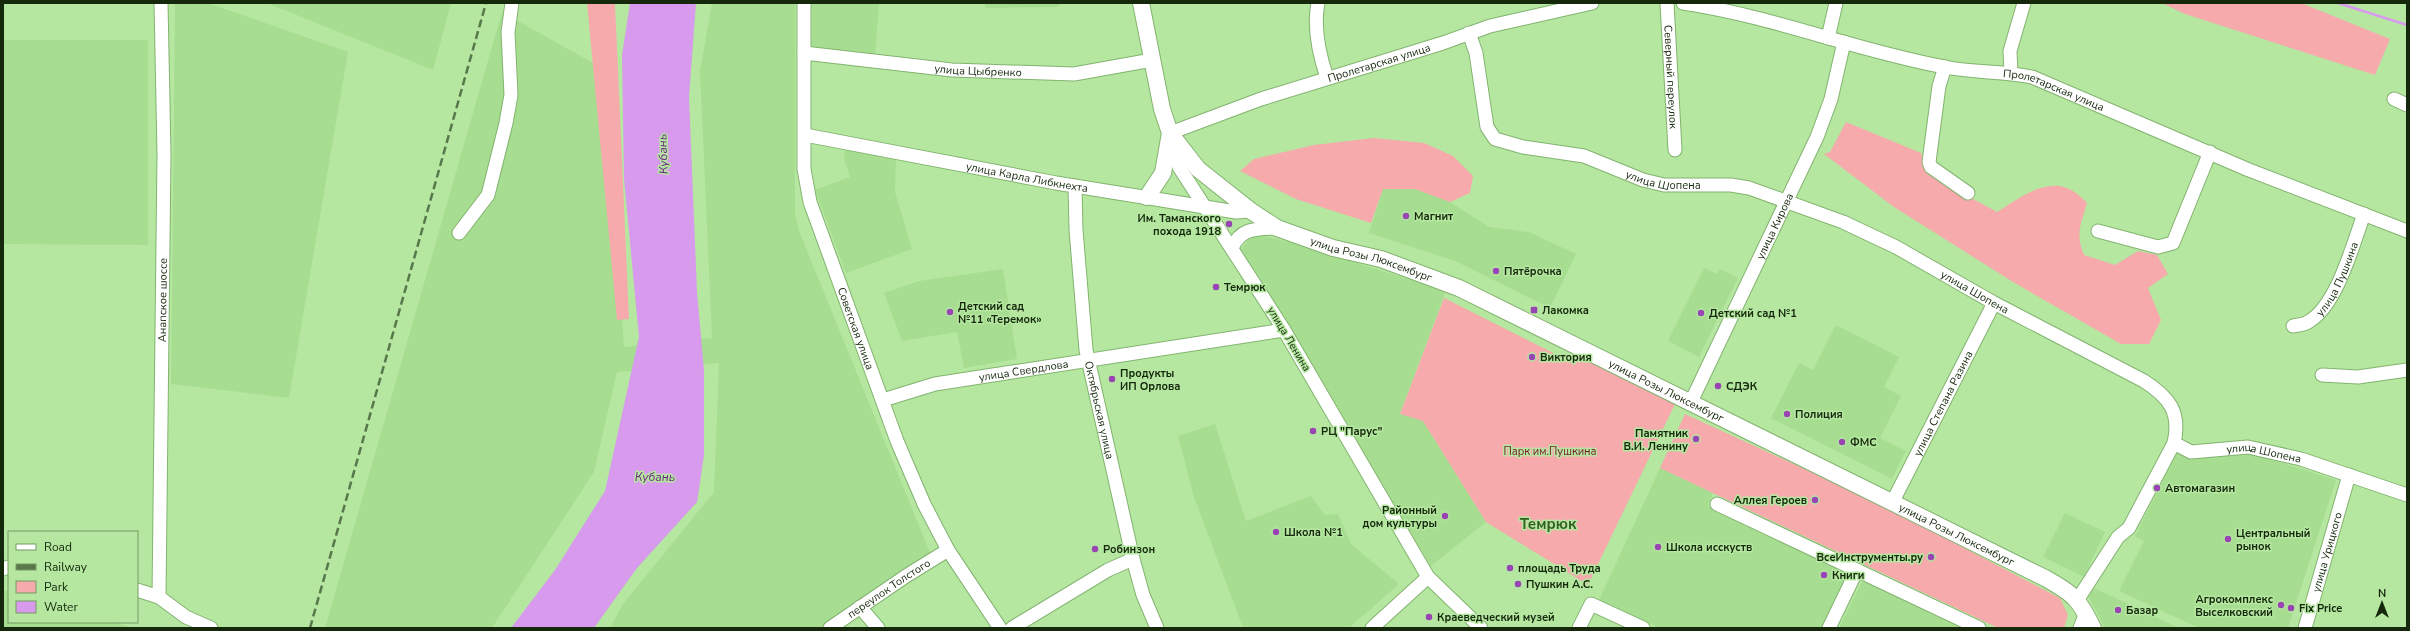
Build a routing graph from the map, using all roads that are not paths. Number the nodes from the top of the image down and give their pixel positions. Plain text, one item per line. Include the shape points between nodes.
1 (161, 3) edge
2 (512, 3) edge
3 (804, 3) edge
4 (1141, 3) edge
5 (1318, 3) edge
6 (1592, 3) edge
7 (1667, 3) edge
8 (1683, 3) edge
9 (1836, 3) edge
10 (2024, 3) edge
11 (1469, 33) junction
12 (1828, 38) junction
13 (1844, 42) junction
14 (804, 53) junction
15 (1152, 60) junction
16 (1945, 68) junction
17 (2010, 73) junction
18 (1327, 78) junction
19 (2394, 98) dead end
20 (2407, 105) edge
21 (1170, 133) junction
22 (805, 135) junction
23 (1675, 150) dead end
24 (2210, 152) junction
25 (1075, 186) junction
26 (1968, 193) dead end
27 (1147, 197) junction
28 (1788, 202) junction
29 (1203, 206) junction
30 (1251, 211) junction
31 (2364, 214) junction
32 (1277, 228) junction
33 (2407, 230) edge
34 (2098, 231) dead end
35 (459, 233) dead end
36 (1232, 248) junction
37 (1994, 303) junction
38 (2293, 326) dead end
39 (1284, 330) junction
40 (1088, 360) junction
41 (2407, 370) edge
42 (2322, 375) dead end
43 (883, 400) junction
44 (1690, 404) junction
45 (2174, 443) junction
46 (2349, 475) junction
47 (2407, 495) edge
48 (1892, 502) junction
49 (1717, 504) dead end
50 (948, 550) junction
51 (1133, 559) junction
52 (1858, 570) junction
53 (1428, 577) junction
54 (138, 590) edge
55 (159, 597) junction
56 (2078, 600) junction
57 (860, 607) junction
58 (2083, 621) edge
59 (210, 628) edge
60 (830, 628) edge
61 (878, 628) edge
62 (1000, 628) edge
63 (1012, 628) edge
64 (1157, 628) edge
65 (1372, 628) edge
66 (1481, 628) edge
67 (1579, 628) edge
68 (1643, 628) edge
69 (1829, 628) edge
70 (1979, 628) edge
71 (2093, 628) edge
72 (2305, 628) edge

1 - 55 street, Анапское шоссе via 164,154
2 - 35 street via 508,32 511,95 506,123 488,195
3 - 14 street, Советская улица
4 - 15 main road, улица Ленина
5 - 18 street via 1318,43
6 - 11 street, Пролетарская улица
7 - 23 street, Северный переулок
8 - 12 street, Пролетарская улица via 1742,15
9 - 12 street
10 - 17 street via 2010,51
11 - 18 street, Пролетарская улица
11 - 28 street, улица Шопена via 1476,54 1487,127 1495,139 1523,147 1584,156 1643,180 1664,185 1731,185 1749,188
12 - 13 street, Пролетарская улица
13 - 16 street, Пролетарская улица
13 - 28 street, улица Кирова via 1831,99
14 - 15 street, улица Цыбренко via 952,70 1058,74 1096,72
14 - 22 street, Советская улица
15 - 21 main road, улица Ленина via 1162,109
16 - 17 street, Пролетарская улица
16 - 26 street via 1937,99 1929,157 1931,167
17 - 24 street, Пролетарская улица via 2052,84
18 - 21 street, Пролетарская улица via 1261,98
19 - 20 street
21 - 27 main road via 1163,173
21 - 29 street, улица Ленина via 1178,168
21 - 30 main road, улица Розы Люксембург via 1198,169
22 - 25 street, улица Карла Либкнехта
22 - 43 street, Советская улица via 804,169 810,202
24 - 31 street, Пролетарская улица via 2249,170
24 - 34 street via 2173,243 2166,247 2158,247
25 - 27 street, улица Карла Либкнехта
25 - 40 street, Октябрьская улица via 1076,230
27 - 29 street, улица Карла Либкнехта
28 - 37 street, улица Шопена via 1842,222 1896,247
28 - 44 street, улица Кирова
29 - 30 street, улица Карла Либкнехта via 1236,212
29 - 36 street, улица Ленина
30 - 32 main road, улица Розы Люксембург
31 - 33 street, Пролетарская улица
31 - 38 street, улица Пушкина via 2338,284 2328,300 2318,315 2307,323
32 - 36 street via 1242,232
32 - 44 main road, улица Розы Люксембург via 1333,248 1403,267 1459,288
36 - 39 street, улица Ленина
37 - 45 street, улица Шопена via 2144,381 2162,393 2174,411 2178,427
37 - 48 street, улица Степана Разина
39 - 40 street, улица Свердлова
39 - 53 street, улица Ленина
40 - 43 street, улица Свердлова via 935,384
40 - 51 street, Октябрьская улица
41 - 42 street via 2358,377
43 - 50 street, Советская улица via 897,441 924,504
44 - 48 main road, улица Розы Люксембург
45 - 46 street, улица Шопена via 2191,452 2248,447 2302,459
45 - 56 street via 2130,528 2118,537
46 - 47 street, улица Шопена
46 - 72 street, улица Урицкого
48 - 56 main road, улица Розы Люксембург via 2066,589
49 - 52 street
50 - 57 street, переулок Толстого
50 - 62 street, Советская улица
51 - 63 street via 1108,570
51 - 64 street, Октябрьская улица via 1143,595
52 - 69 street
52 - 70 street
53 - 65 street
53 - 66 street, улица Ленина
54 - 55 street
55 - 59 street via 186,617
56 - 58 main road, улица Розы Люксембург
57 - 60 street, переулок Толстого
57 - 61 street
58 - 71 main road, улица Розы Люксембург
67 - 68 street via 1591,604

